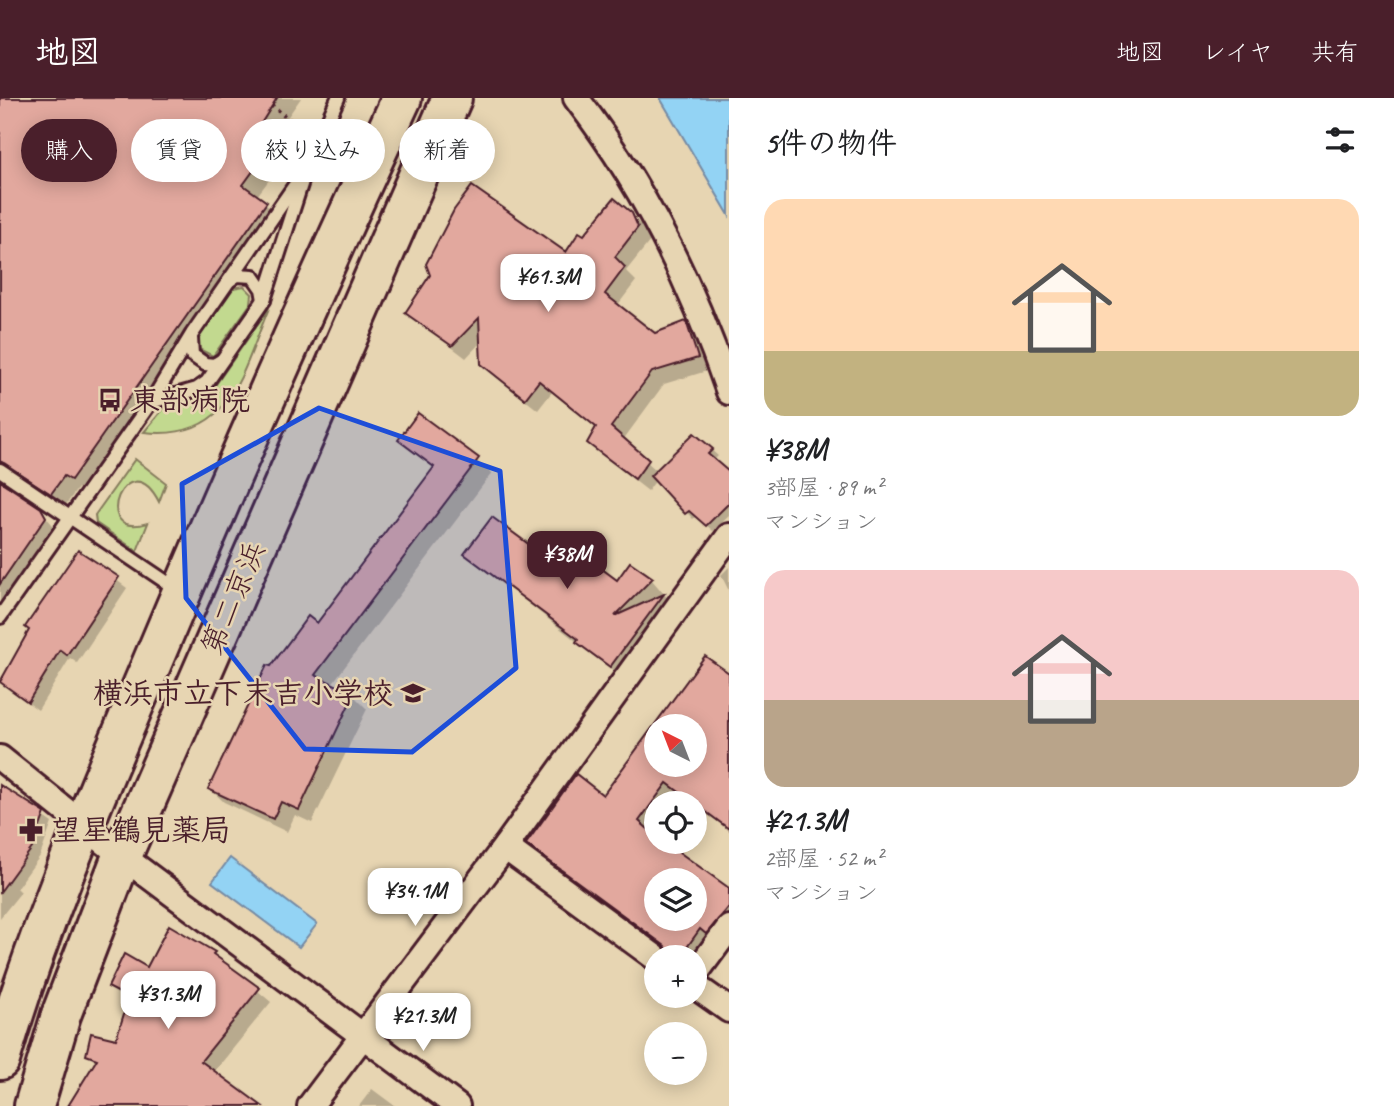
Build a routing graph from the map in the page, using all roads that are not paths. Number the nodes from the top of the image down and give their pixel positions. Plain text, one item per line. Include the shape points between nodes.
1 (338, 98) edge
2 (402, 98) edge
3 (453, 98) edge
4 (576, 98) edge
5 (329, 119) edge
6 (297, 182) edge
7 (302, 182) edge
8 (230, 280) junction
9 (264, 300) junction
10 (192, 334) junction
11 (223, 360) junction
12 (729, 392) edge
13 (151, 402) junction
14 (0, 470) edge
15 (69, 518) junction
16 (729, 537) edge
17 (182, 592) junction
18 (0, 617) edge
19 (0, 758) edge
20 (84, 824) junction
21 (505, 847) junction
22 (122, 856) junction
23 (729, 928) edge
24 (644, 949) edge
25 (707, 958) edge
26 (707, 994) edge
27 (729, 1010) edge
28 (362, 1036) junction
29 (0, 1060) edge
30 (34, 1106) edge
31 (310, 1106) edge
32 (457, 1106) edge

1 - 5 lane
2 - 17 highway, 第二京浜 via 305,306
3 - 22 highway, 第二京浜
4 - 12 street via 639,189 702,313
6 - 8 lane
7 - 9 lane
8 - 9 lane via 237,275 253,276
8 - 10 lane
9 - 11 lane
10 - 11 lane via 189,347 198,361 214,365
10 - 13 lane
11 - 13 lane via 197,389
13 - 15 lane
14 - 15 lane
15 - 17 lane
15 - 18 lane
16 - 21 street
17 - 20 highway, 第二京浜
19 - 20 street
20 - 22 street
20 - 29 highway, 第二京浜 via 18,998
21 - 24 street
21 - 28 street
22 - 28 street
22 - 30 highway, 第二京浜 via 61,1015
23 - 25 street
26 - 27 street
28 - 31 street
28 - 32 street

